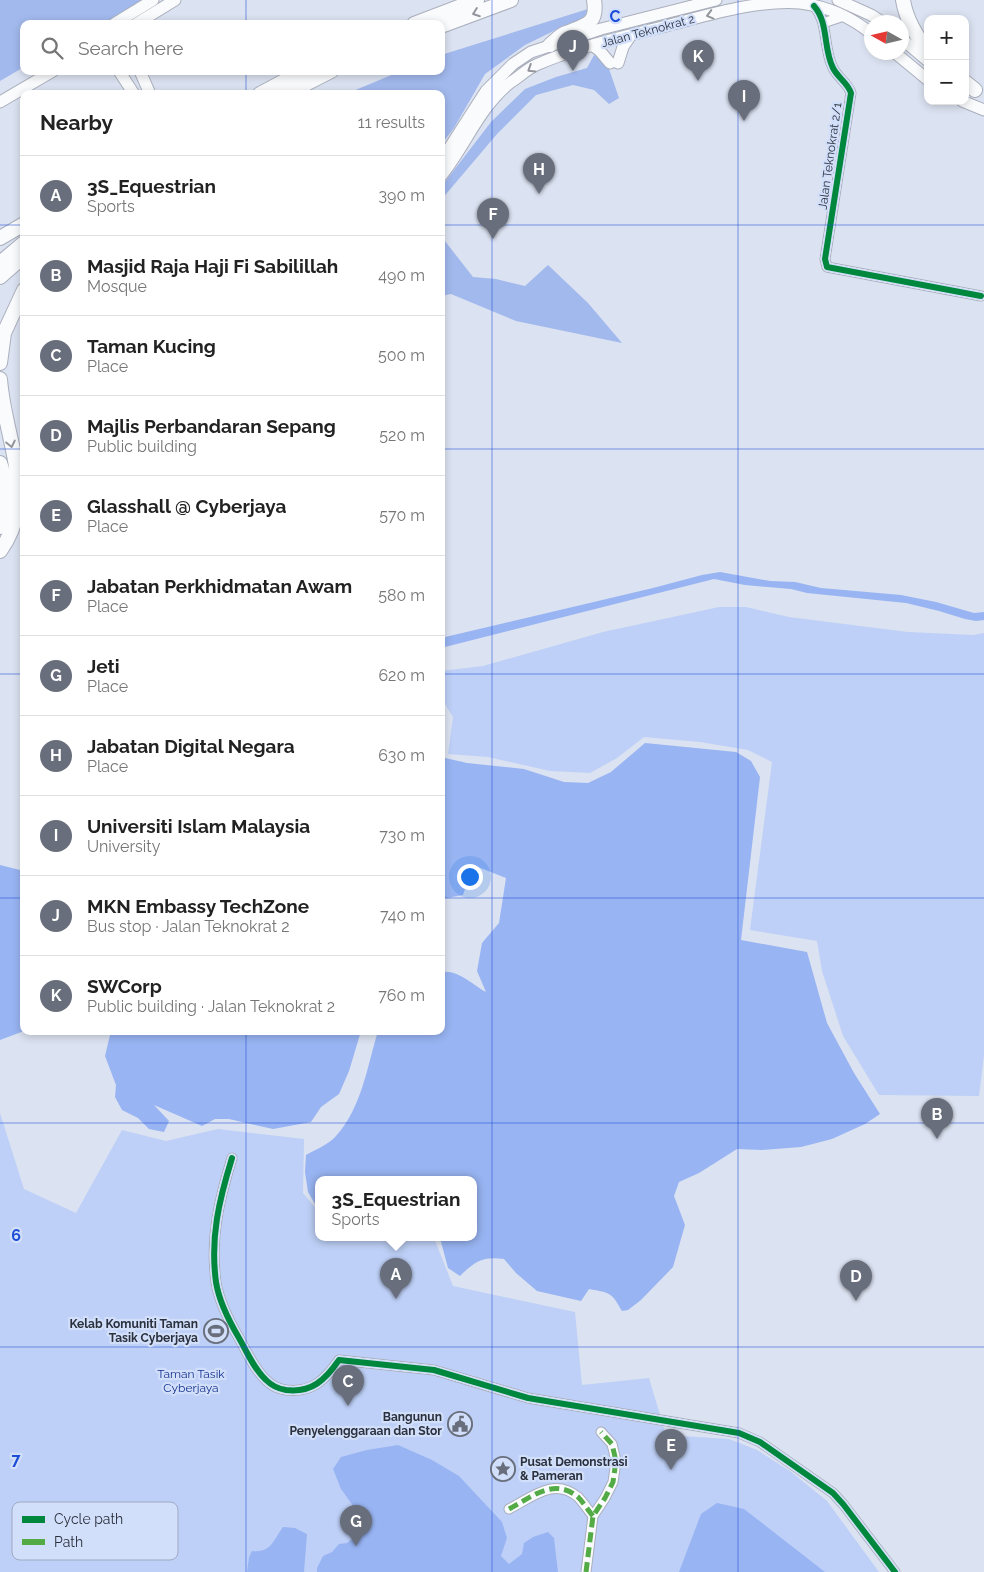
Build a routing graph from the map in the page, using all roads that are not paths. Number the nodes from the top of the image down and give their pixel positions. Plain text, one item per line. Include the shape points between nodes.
1 (153, 0) edge
2 (175, 0) edge
3 (477, 0) edge
4 (511, 0) edge
5 (594, 0) edge
6 (716, 0) edge
7 (838, 0) edge
8 (903, 0) edge
9 (814, 6) junction
10 (871, 15) edge
11 (844, 16) junction
12 (121, 20) edge
13 (144, 20) edge
14 (424, 20) edge
15 (823, 23) junction
16 (445, 25) edge
17 (864, 27) edge
18 (631, 35) junction
19 (550, 45) junction
20 (909, 45) edge
21 (593, 46) junction
22 (924, 46) edge
23 (904, 60) edge
24 (927, 60) edge
25 (35, 75) edge
26 (46, 75) edge
27 (122, 75) edge
28 (142, 75) edge
29 (296, 75) edge
30 (323, 75) edge
31 (924, 77) edge
32 (20, 90) edge
33 (21, 90) edge
34 (131, 90) edge
35 (148, 90) edge
36 (267, 90) edge
37 (294, 90) edge
38 (0, 96) edge
39 (0, 102) edge
40 (969, 104) edge
41 (984, 110) edge
42 (445, 155) edge
43 (445, 171) edge
44 (20, 226) edge
45 (0, 238) edge
46 (20, 246) edge
47 (20, 259) edge
48 (0, 263) edge
49 (0, 276) edge
50 (981, 296) dead end
51 (20, 299) edge
52 (0, 363) edge
53 (0, 379) edge
54 (0, 463) edge
55 (0, 527) edge
56 (0, 552) edge
57 (232, 1158) dead end
58 (602, 1432) dead end
59 (509, 1508) dead end
60 (593, 1516) junction
61 (586, 1572) edge
62 (895, 1572) edge

1 - 12 main road
2 - 13 main road
3 - 14 highway
4 -> 16 highway
5 - 19 highway via 592,22 564,33
6 - 19 main road, Jalan Teknokrat 2
7 - 10 main road
8 - 22 highway via 910,24
9 - 11 main road, Jalan Teknokrat 2 via 831,9
9 - 15 street, Jalan Teknokrat 2/1
9 -> 18 main road, Jalan Teknokrat 2 via 799,2 756,2
11 - 15 street
11 - 17 main road, Jalan Teknokrat 2
15 - 50 street, Jalan Teknokrat 2/1 via 828,55 851,93 827,266
18 - 21 main road, Jalan Teknokrat 2
18 - 21 main road via 614,63
19 - 42 main road, Jalan Teknokrat 2 via 513,64 486,91
20 - 24 main road
21 -> 43 main road, Jalan Teknokrat 2 via 533,66 508,84 488,103
23 - 31 main road
25 - 38 main road
26 - 33 main road
27 - 34 main road
28 - 35 main road
29 - 36 highway
30 - 37 highway
32 - 39 main road
40 - 41 main road
44 - 45 highway
46 - 48 highway
47 - 49 highway
51 - 52 highway via 4,333
53 -> 56 highway via 19,494 13,529
54 - 55 highway via 6,494
57 - 62 street via 214,1227 216,1281 230,1321 266,1381 280,1389 298,1391 316,1385 339,1360 434,1370 528,1398 739,1433 760,1442 833,1494
58 - 60 street via 612,1444 616,1462 612,1482
59 - 60 street via 555,1487 578,1497
60 - 61 street

